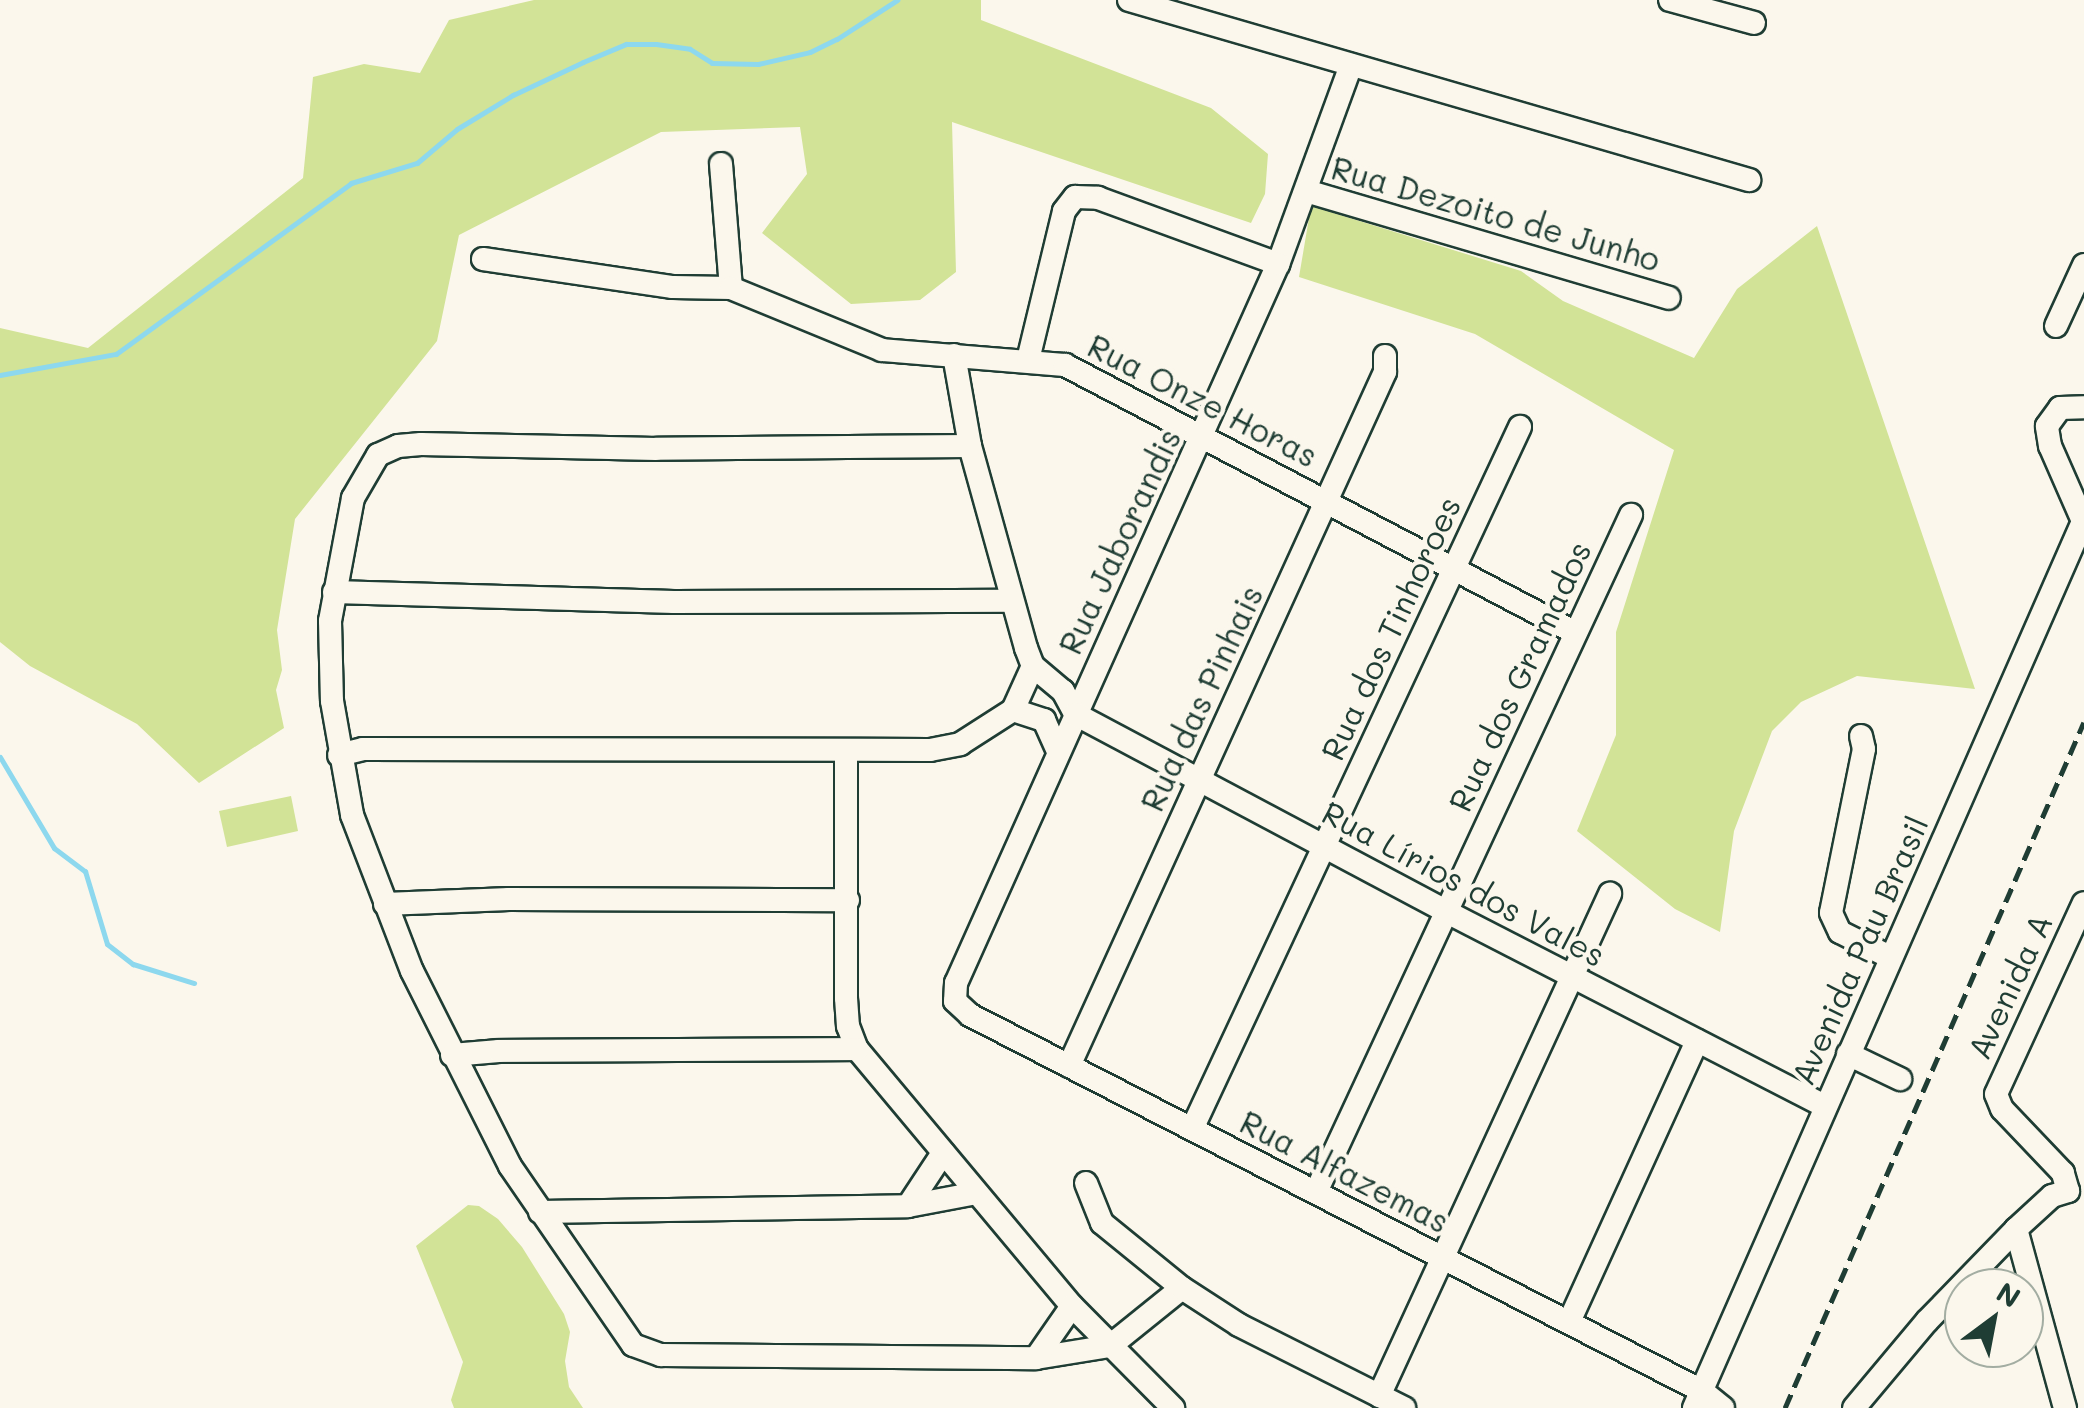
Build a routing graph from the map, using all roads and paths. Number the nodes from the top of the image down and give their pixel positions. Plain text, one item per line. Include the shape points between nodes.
1 (1129, 0) edge
2 (1670, 0) edge
3 (1754, 23) dead end
4 (1351, 65) junction
5 (722, 164) dead end
6 (1749, 180) dead end
7 (1306, 192) junction
8 (483, 259) dead end
9 (1278, 264) junction
10 (2084, 265) edge
11 (731, 288) junction
12 (1669, 298) dead end
13 (2056, 326) dead end
14 (954, 355) junction
15 (1385, 356) dead end
16 (1028, 360) junction
17 (2084, 407) edge
18 (1520, 427) dead end
19 (1203, 436) junction
20 (970, 446) junction
21 (1326, 501) junction
22 (1631, 515) dead end
23 (2084, 520) edge
24 (1454, 568) junction
25 (334, 592) junction
26 (1011, 601) junction
27 (1574, 632) junction
28 (1033, 666) junction
29 (1013, 710) junction
30 (1076, 714) junction
31 (1860, 736) dead end
32 (846, 752) junction
33 (1059, 753) junction
34 (339, 756) junction
35 (1199, 780) junction
36 (1324, 846) junction
37 (1610, 894) dead end
38 (848, 900) junction
39 (2084, 903) edge
40 (385, 904) junction
41 (1446, 912) junction
42 (1890, 957) junction
43 (1572, 977) junction
44 (956, 983) joint
45 (1697, 1041) junction
46 (857, 1049) junction
47 (1848, 1054) junction
48 (452, 1055) junction
49 (1069, 1066) junction
50 (1900, 1079) dead end
51 (1825, 1106) junction
52 (1192, 1129) junction
53 (943, 1152) junction
54 (1086, 1183) dead end
55 (1316, 1192) junction
56 (977, 1193) junction
57 (2076, 1200) edge
58 (908, 1206) junction
59 (540, 1212) junction
60 (2016, 1229) junction
61 (1444, 1258) junction
62 (1182, 1288) junction
63 (1072, 1306) junction
64 (1569, 1322) junction
65 (1110, 1346) junction
66 (1036, 1358) junction
67 (1379, 1396) junction
68 (1698, 1399) edge
69 (1173, 1408) edge
70 (1404, 1408) edge
71 (1723, 1408) edge
72 (1854, 1408) edge
73 (2065, 1408) edge

1 - 4 street
2 - 3 street
4 - 6 street
4 - 7 street, Rua Jaborandis
5 - 11 street
7 - 9 street, Rua Jaborandis
7 - 12 street, Rua Dezoito de Junho
8 - 11 street, Rua Onze Horas
9 - 16 street via 1098,198 1076,197 1064,211
9 - 19 street, Rua Jaborandis
10 - 13 street
11 - 14 street, Rua Onze Horas via 882,350
14 - 16 street, Rua Onze Horas
14 - 20 street
15 - 21 street, Rua das Pinhais via 1385,372
16 - 19 street, Rua Onze Horas via 1080,370
17 - 23 street via 2060,408 2047,426
18 - 24 street, Rua dos Tinhoroes
19 - 21 street, Rua Onze Horas
19 - 30 street, Rua Jaborandis
20 - 25 street via 398,446 378,455 353,498
20 - 26 street
21 - 24 street, Rua Onze Horas
21 - 35 street, Rua das Pinhais
22 - 27 street, Rua dos Gramados
23 - 42 street, Avenida Pau Brasil
24 - 27 street, Rua Onze Horas
24 - 36 street, Rua dos Tinhoroes
25 - 26 street via 674,602
25 - 34 street via 330,652
26 - 28 street
27 - 41 street, Rua dos Gramados
28 - 29 street
28 - 30 street via 1063,691
29 - 32 street via 960,744
29 - 33 street via 1044,720
30 - 33 street, Rua Jaborandis
30 - 35 street, Rua Lírios dos Vales
31 - 42 street via 1864,750 1831,914 1840,932
32 - 34 street via 363,749
32 - 38 street
33 - 44 street, Rua Jaborandis
34 - 40 street via 352,815
35 - 36 street, Rua Lírios dos Vales
35 - 49 street, Rua das Pinhais
36 - 41 street, Rua Lírios dos Vales
36 - 52 street, Rua dos Tinhoroes
37 - 43 street
38 - 40 street
38 - 46 street via 847,1012
39 - 57 street, Avenida A via 1996,1094 2063,1173
40 - 48 street
41 - 43 street, Rua Lírios dos Vales
41 - 55 street, Rua dos Gramados
42 - 47 street, Avenida Pau Brasil
43 - 45 street, Rua Lírios dos Vales
43 - 61 street
44 - 49 street, Rua Alfazemas via 955,1001 970,1016
45 - 51 street, Rua Lírios dos Vales
45 - 64 street
46 - 48 street
46 - 53 street
47 - 50 street
47 - 51 street, Avenida Pau Brasil
48 - 59 street
49 - 52 street, Rua Alfazemas
51 - 68 street, Avenida Pau Brasil
52 - 55 street, Rua Alfazemas
53 - 56 street
53 - 58 street
54 - 62 street via 1102,1223
55 - 61 street, Rua Alfazemas
56 - 58 street
56 - 63 street
57 - 60 street via 2052,1196
58 - 59 street
59 - 66 street via 612,1320 647,1352
60 - 72 street
60 - 73 street
61 - 64 street, Rua Alfazemas
61 - 67 street
62 - 65 street
62 - 67 street via 1239,1325
63 - 65 street
63 - 66 street
64 - 68 street, Rua Alfazemas
65 - 66 street
65 - 69 street
67 - 70 street
68 - 71 street, Rua Alfazemas

